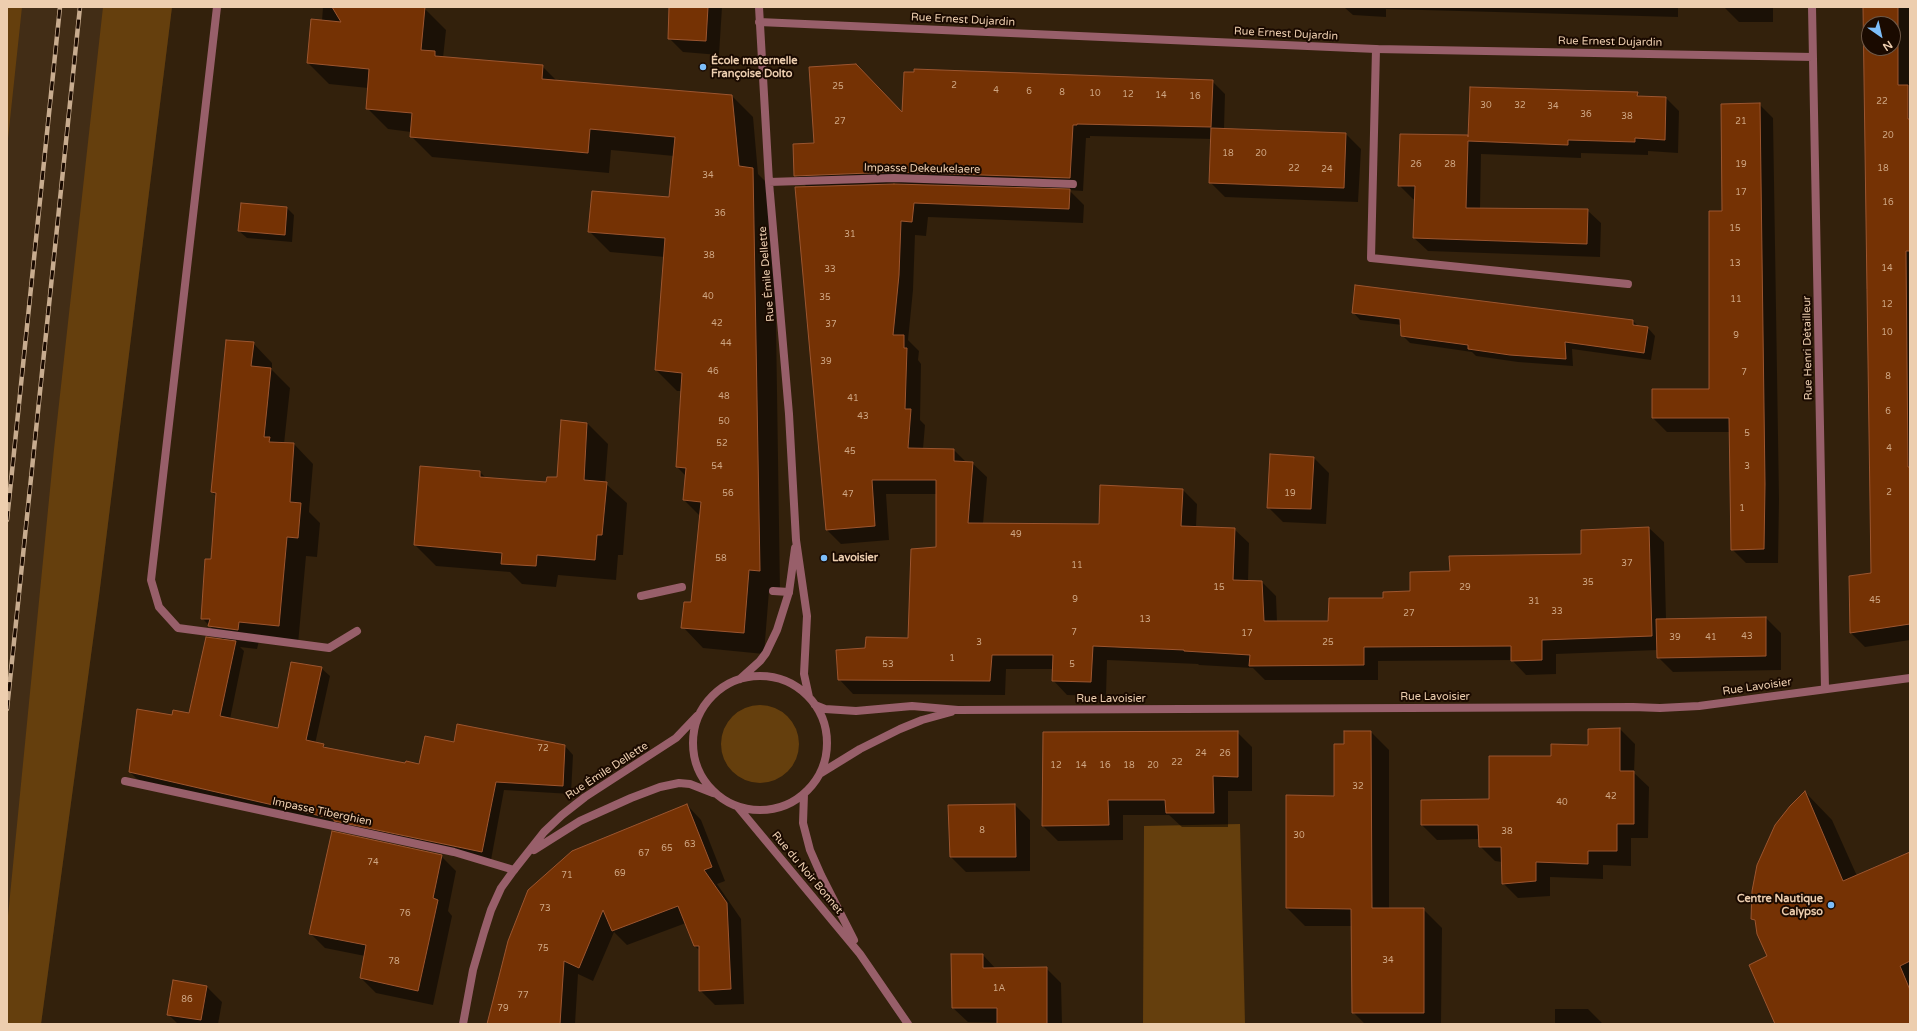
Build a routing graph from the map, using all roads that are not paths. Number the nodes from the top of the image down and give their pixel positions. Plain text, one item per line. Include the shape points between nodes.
1 (217, 7) edge
2 (759, 7) edge
3 (1812, 7) edge
4 (759, 22) junction
5 (1376, 49) junction
6 (1813, 57) junction
7 (769, 182) junction
8 (1073, 184) dead end
9 (1628, 284) dead end
10 (796, 540) junction
11 (682, 587) dead end
12 (773, 591) dead end
13 (789, 592) junction
14 (641, 596) dead end
15 (357, 631) dead end
16 (1910, 678) edge
17 (738, 680) junction
18 (1825, 689) junction
19 (809, 698) junction
20 (815, 705) junction
21 (703, 710) junction
22 (958, 710) junction
23 (820, 773) junction
24 (125, 781) dead end
25 (804, 794) junction
26 (717, 795) junction
27 (737, 806) junction
28 (528, 853) junction
29 (514, 870) junction
30 (860, 954) junction
31 (463, 1024) edge
32 (908, 1024) edge

1 - 15 street via 151,580 159,607 178,628 329,648
2 - 4 street, Rue Émile Dellette
3 - 6 street, Rue Henri Détailleur
4 - 5 street, Rue Ernest Dujardin
4 - 7 street, Rue Émile Dellette
5 - 6 street, Rue Ernest Dujardin
5 - 9 street via 1371,258
6 - 18 street, Rue Henri Détailleur
7 - 8 street, Impasse Dekeukelaere via 894,178
7 - 10 street, Rue Émile Dellette via 787,391
10 - 13 street, Rue Émile Dellette
10 - 19 street, Rue Émile Dellette via 807,616 804,674
11 - 14 street
12 - 13 street
13 - 17 street, Rue Émile Dellette via 766,653
16 - 18 street, Rue Lavoisier
17 - 19 street via 776,678 794,685
17 - 21 street via 721,689
18 - 22 street, Rue Lavoisier via 1699,706 1660,708
19 - 20 street
20 - 22 street, Rue Lavoisier via 825,709 851,711 912,706
20 - 23 street via 823,721 827,738 826,756
21 - 26 street via 695,727 694,755 704,781
21 - 28 street, Rue Émile Dellette via 676,738 562,814
22 - 23 street, Rue Lavoisier via 900,729 854,752
23 - 25 street
24 - 29 street, Impasse Tiberghien via 454,852
25 - 27 street via 790,804 773,809 755,810
25 - 30 street, Rue du Noir Bonnet via 803,823 810,850
26 - 27 street
26 - 28 street, Rue Émile Dellette via 690,784 679,783 660,788 580,821
27 - 30 street, Rue du Noir Bonnet
28 - 29 street, Rue Émile Dellette
29 - 31 street, Rue Émile Dellette via 501,888 489,917 474,970
30 - 32 street, Rue du Noir Bonnet

